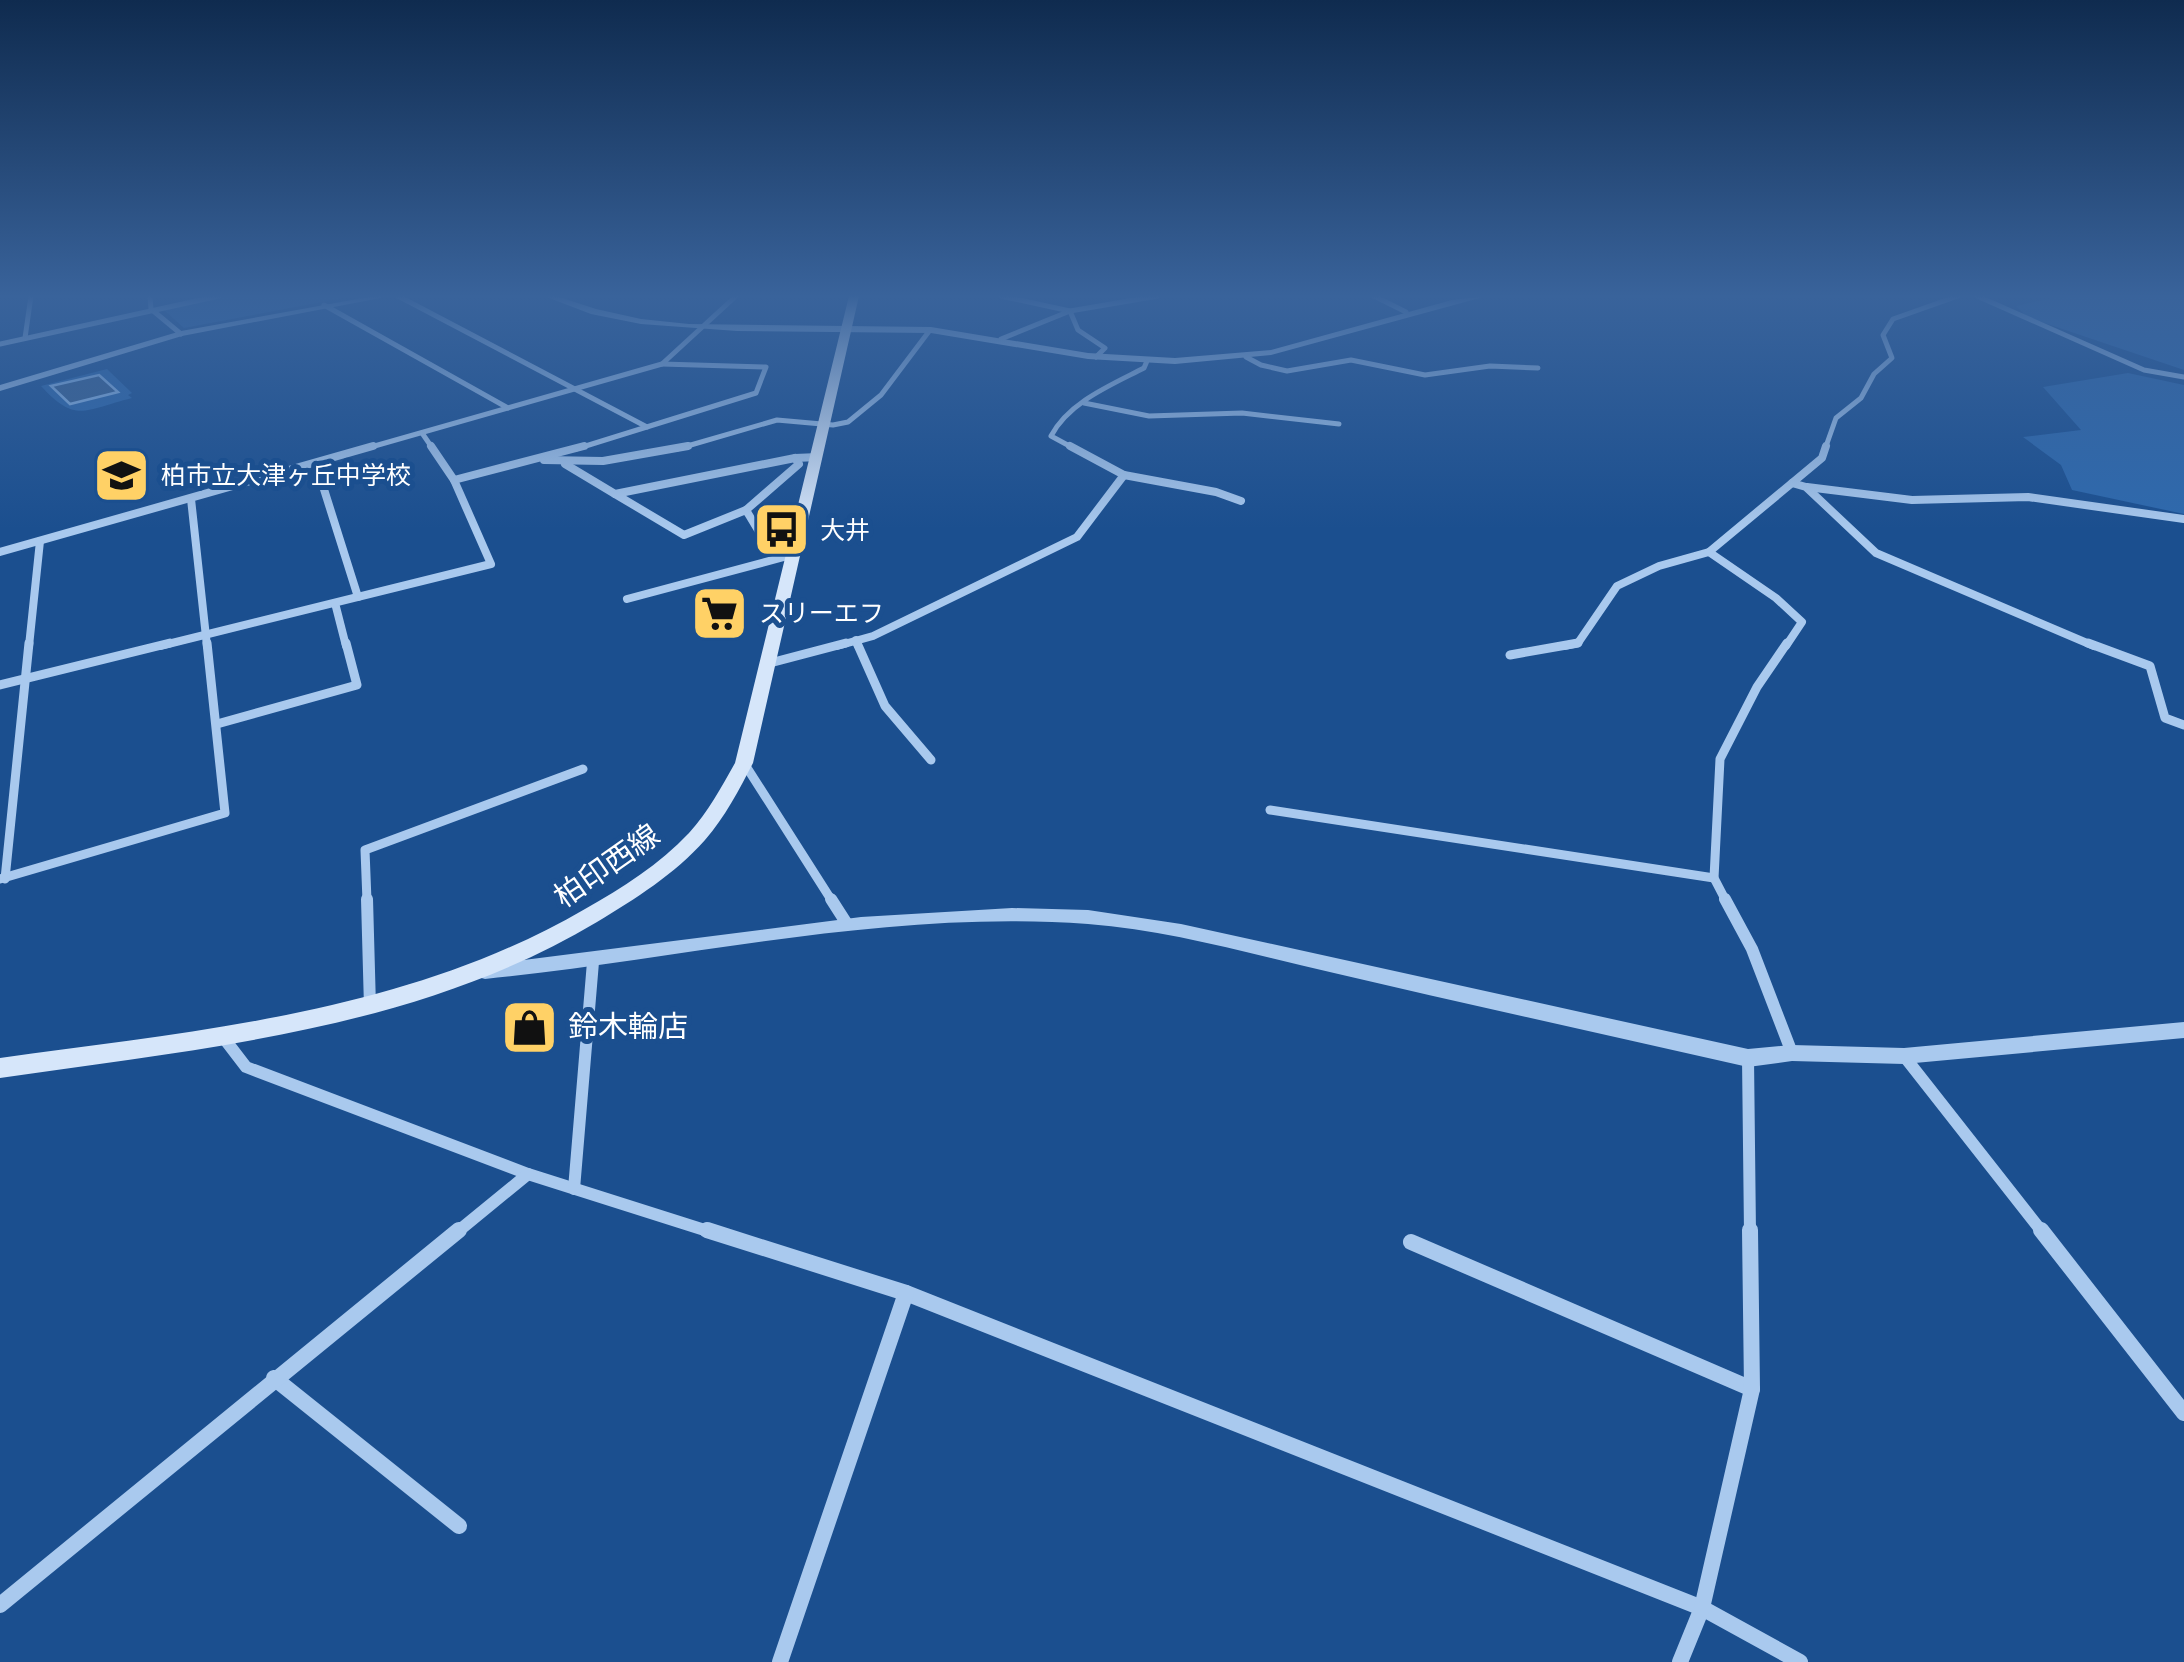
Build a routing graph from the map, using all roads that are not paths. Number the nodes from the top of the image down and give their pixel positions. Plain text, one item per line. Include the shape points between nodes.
1 (48, 374) edge
2 (446, 374) edge
3 (546, 374) edge
4 (629, 374) edge
5 (763, 374) edge
6 (837, 374) edge
7 (899, 374) edge
8 (1134, 374) edge
9 (1409, 374) edge
10 (1450, 374) edge
11 (1874, 374) edge
12 (0, 388) edge
13 (575, 389) junction
14 (1084, 403) junction
15 (508, 408) junction
16 (826, 424) junction
17 (1339, 424) dead end
18 (647, 427) junction
19 (422, 433) junction
20 (818, 457) junction
21 (795, 458) junction
22 (543, 460) junction
23 (564, 463) junction
24 (316, 464) junction
25 (1124, 475) junction
26 (454, 480) junction
27 (1792, 483) junction
28 (1806, 487) junction
29 (615, 494) junction
30 (191, 499) junction
31 (1241, 501) dead end
32 (746, 510) junction
33 (2184, 519) edge
34 (40, 540) junction
35 (0, 552) edge
36 (1709, 552) junction
37 (795, 554) junction
38 (358, 597) junction
39 (626, 599) dead end
40 (335, 603) junction
41 (206, 634) junction
42 (856, 640) junction
43 (1510, 655) dead end
44 (770, 663) junction
45 (26, 678) junction
46 (0, 685) edge
47 (217, 724) junction
48 (2184, 725) edge
49 (931, 760) dead end
50 (744, 762) junction
51 (583, 770) dead end
52 (1270, 810) dead end
53 (1714, 878) junction
54 (3, 879) edge
55 (848, 924) junction
56 (594, 962) junction
57 (485, 972) junction
58 (370, 1008) junction
59 (2184, 1030) edge
60 (222, 1035) junction
61 (1792, 1053) junction
62 (1904, 1056) junction
63 (1748, 1058) junction
64 (0, 1068) edge
65 (528, 1174) junction
66 (574, 1189) junction
67 (1411, 1242) dead end
68 (906, 1293) junction
69 (274, 1378) junction
70 (1752, 1389) junction
71 (2184, 1412) edge
72 (459, 1526) dead end
73 (0, 1604) edge
74 (1702, 1608) junction
75 (780, 1662) edge
76 (1680, 1662) edge
77 (1800, 1662) edge

1 - 12 street
2 - 15 street
3 - 13 street
4 - 13 street
5 - 18 street via 756,393
6 - 16 main road, 柏印西線
7 - 16 street via 847,424
8 - 14 street
9 - 10 street
11 - 27 street via 1861,398 1836,418 1822,458
13 - 15 street
13 - 18 street
14 - 17 street via 1149,416 1242,413
14 - 25 street via 1054,424 1051,436
15 - 19 street
16 - 20 main road, 柏印西線
16 - 23 street via 787,419 700,444
18 - 22 street
19 - 24 street
19 - 26 street
20 - 21 street
20 - 37 main road, 柏印西線
21 - 29 street
21 - 32 street via 799,464
22 - 23 street
22 - 26 street
23 - 29 street
24 - 30 street
24 - 38 street
25 - 31 street
25 - 42 street via 1077,538
26 - 38 street via 491,564
27 - 28 street
27 - 36 street
28 - 33 street via 1912,500 2028,497
28 - 48 street via 1876,553 2150,666 2165,718
29 - 32 street via 684,535
30 - 34 street
30 - 41 street
32 - 37 street via 770,550
34 - 35 street
34 - 45 street
36 - 43 street via 1617,586 1578,643
36 - 53 street via 1802,622 1756,687 1720,759
37 - 39 street
37 - 44 main road, 柏印西線
38 - 40 street
40 - 41 street
40 - 47 street via 356,685
41 - 45 street
41 - 47 street
42 - 44 street
42 - 49 street via 885,706
44 - 50 main road, 柏印西線
45 - 46 street
45 - 54 street
47 - 54 street via 226,813
50 - 55 street
50 - 57 main road, 柏印西線 via 706,827 677,856 592,917
51 - 58 street via 365,850
52 - 53 street
53 - 61 street via 1752,949
55 - 56 street
55 - 63 street via 1090,918 1219,940
56 - 57 street
56 - 66 street
57 - 58 main road, 柏印西線
58 - 60 main road, 柏印西線
59 - 62 street
60 - 64 main road, 柏印西線
60 - 65 street via 246,1067
61 - 62 street
61 - 63 street
62 - 71 street
63 - 70 street
65 - 66 street
65 - 69 street
66 - 68 street
67 - 70 street
68 - 74 street
68 - 75 street
69 - 72 street
69 - 73 street
70 - 74 street
74 - 76 street
74 - 77 street

